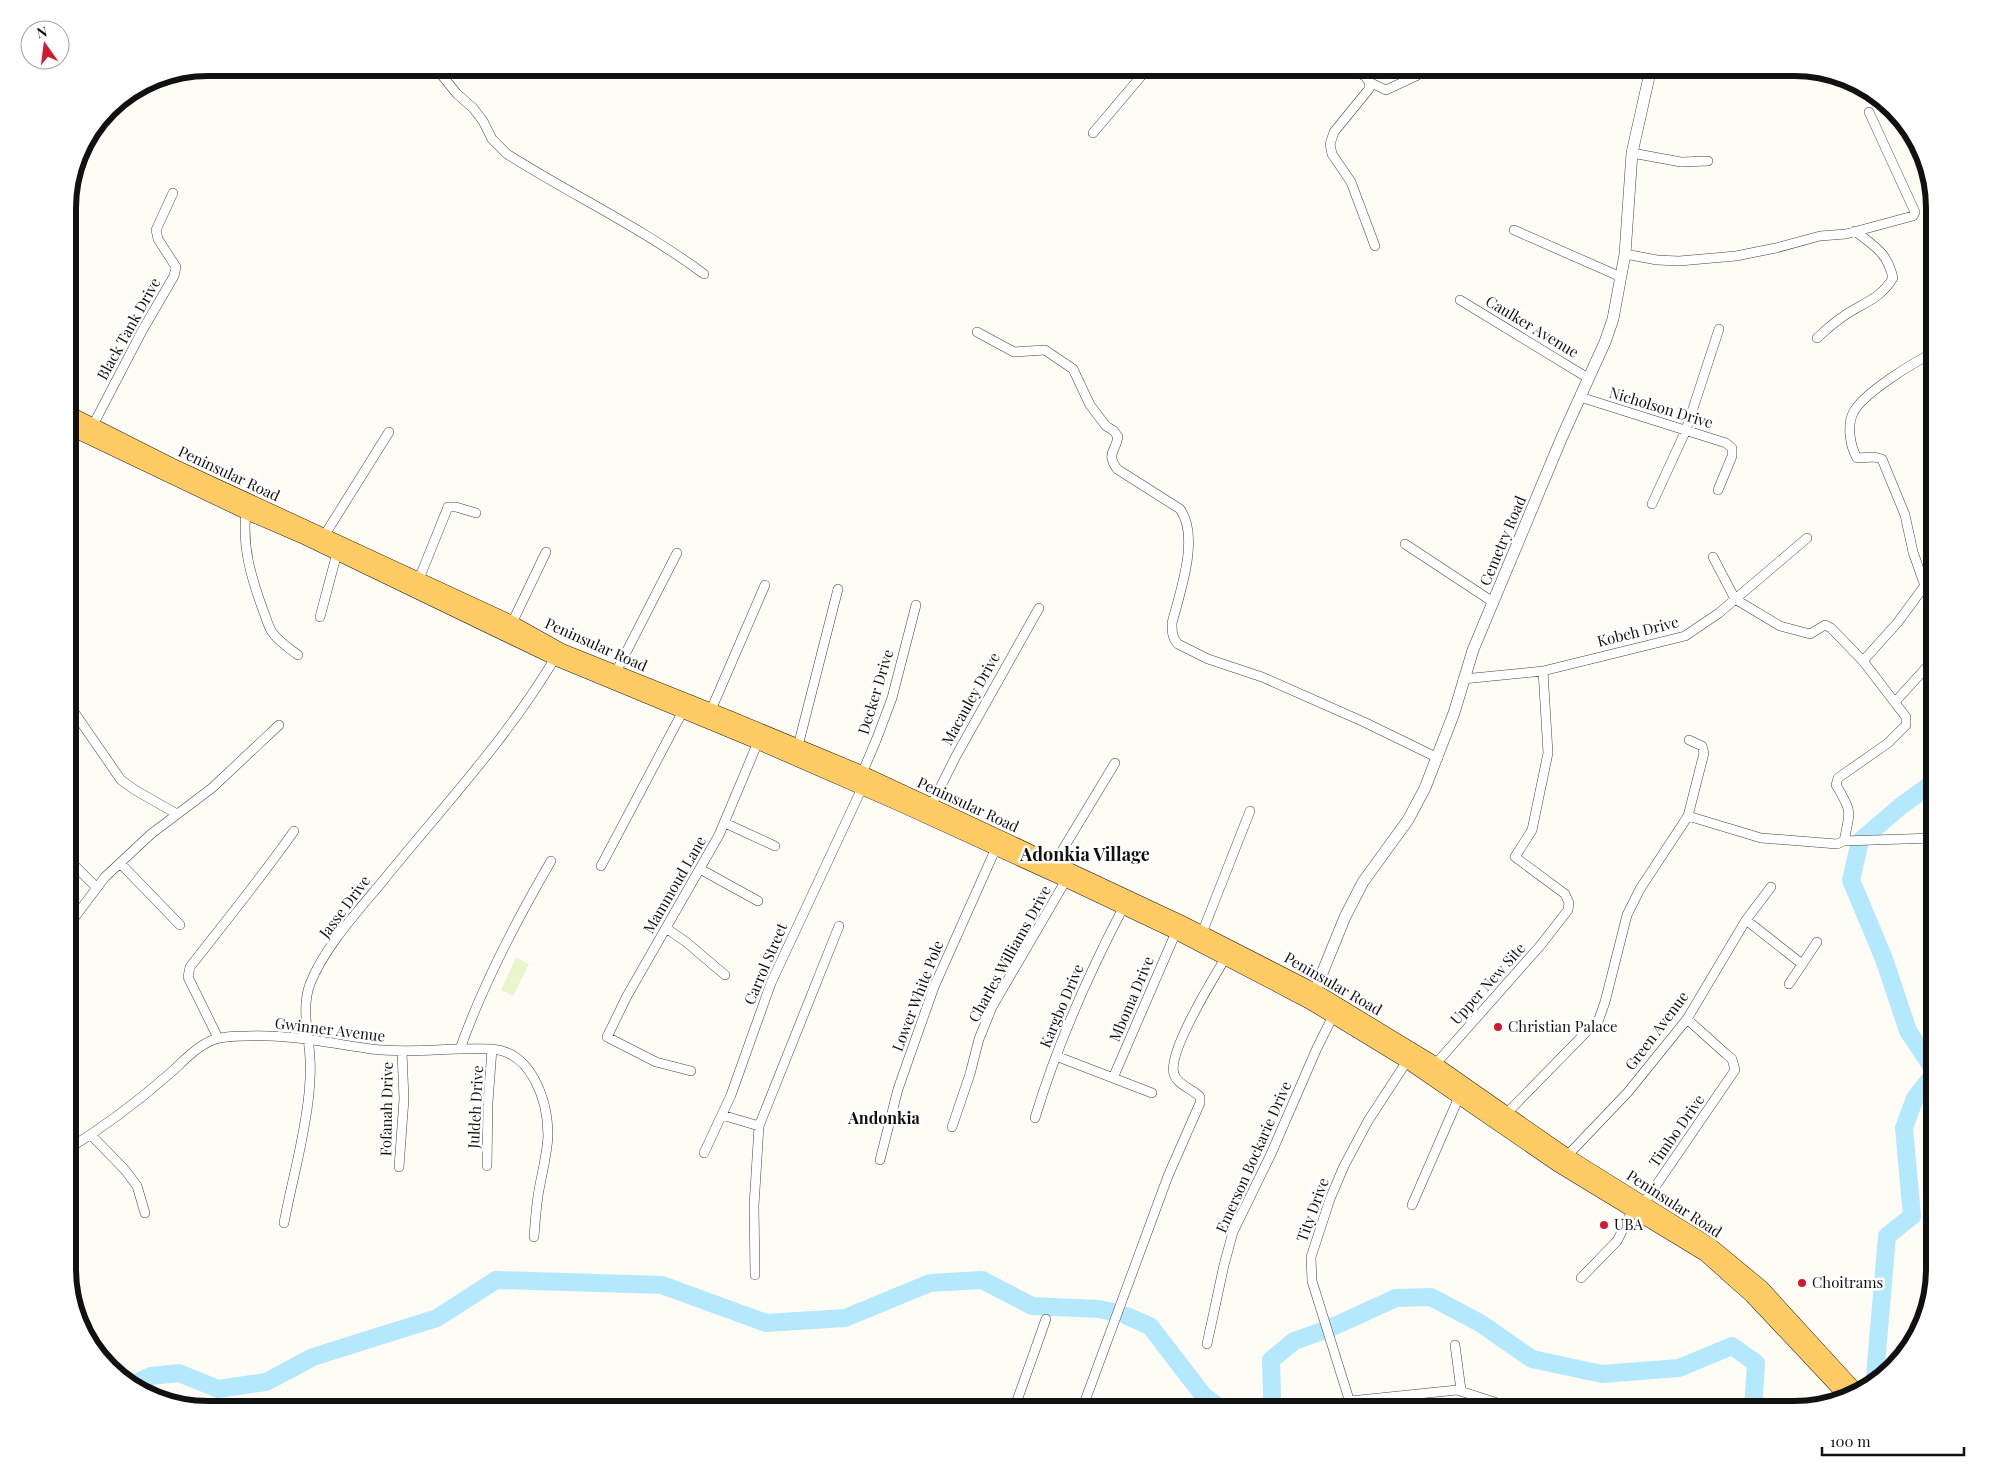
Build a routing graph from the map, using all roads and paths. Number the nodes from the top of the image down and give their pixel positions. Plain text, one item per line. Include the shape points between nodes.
1 (442, 76) edge
2 (1141, 76) edge
3 (1365, 76) edge
4 (1416, 76) edge
5 (1649, 76) edge
6 (1369, 82) junction
7 (1869, 112) dead end
8 (1093, 133) dead end
9 (1632, 153) junction
10 (1708, 161) dead end
11 (173, 193) dead end
12 (1514, 230) dead end
13 (1855, 232) junction
14 (1375, 246) dead end
15 (1626, 254) junction
16 (704, 274) dead end
17 (1621, 277) junction
18 (1460, 300) dead end
19 (1719, 329) dead end
20 (977, 332) dead end
21 (1817, 338) dead end
22 (1926, 357) edge
23 (1588, 378) junction
24 (1580, 397) junction
25 (77, 420) edge
26 (77, 428) edge
27 (91, 430) junction
28 (1686, 430) junction
29 (389, 432) dead end
30 (1718, 490) dead end
31 (1652, 504) dead end
32 (246, 512) junction
33 (476, 513) dead end
34 (324, 536) junction
35 (1807, 538) dead end
36 (1405, 544) dead end
37 (546, 552) dead end
38 (677, 552) dead end
39 (337, 553) junction
40 (1713, 557) dead end
41 (419, 579) junction
42 (765, 586) dead end
43 (1925, 586) joint
44 (838, 589) dead end
45 (1735, 600) junction
46 (1493, 602) junction
47 (916, 605) dead end
48 (1039, 608) dead end
49 (320, 617) dead end
50 (512, 623) junction
51 (298, 655) dead end
52 (555, 658) junction
53 (1863, 661) junction
54 (1926, 668) edge
55 (1543, 671) junction
56 (616, 672) junction
57 (1463, 679) junction
58 (1895, 702) junction
59 (711, 710) junction
60 (683, 711) junction
61 (77, 716) edge
62 (279, 725) dead end
63 (1689, 740) dead end
64 (758, 742) junction
65 (798, 746) junction
66 (1438, 758) junction
67 (1115, 763) dead end
68 (860, 782) junction
69 (931, 806) junction
70 (1250, 811) dead end
71 (177, 814) junction
72 (1688, 816) junction
73 (725, 823) junction
74 (294, 831) dead end
75 (1926, 838) edge
76 (1848, 841) junction
77 (774, 846) dead end
78 (996, 848) junction
79 (551, 861) dead end
80 (120, 863) junction
81 (1054, 864) junction
82 (601, 866) dead end
83 (77, 868) edge
84 (700, 868) junction
85 (1066, 880) junction
86 (96, 887) junction
87 (1771, 887) dead end
88 (758, 901) dead end
89 (1124, 908) junction
90 (77, 913) edge
91 (1746, 920) junction
92 (180, 926) dead end
93 (839, 926) dead end
94 (666, 928) junction
95 (1176, 932) junction
96 (1202, 933) junction
97 (1817, 942) dead end
98 (1226, 957) junction
99 (1802, 964) junction
100 (724, 976) dead end
101 (1789, 984) dead end
102 (1313, 996) junction
103 (1333, 1016) junction
104 (1687, 1019) junction
105 (218, 1038) junction
106 (307, 1038) junction
107 (460, 1049) junction
108 (492, 1049) junction
109 (402, 1052) junction
110 (1056, 1056) junction
111 (1407, 1061) junction
112 (1432, 1069) junction
113 (690, 1070) dead end
114 (1114, 1078) junction
115 (1152, 1093) dead end
116 (1460, 1097) junction
117 (722, 1115) junction
118 (1035, 1118) dead end
119 (1502, 1118) junction
120 (759, 1126) junction
121 (952, 1127) dead end
122 (91, 1135) junction
123 (77, 1144) edge
124 (704, 1153) dead end
125 (1568, 1156) junction
126 (880, 1160) dead end
127 (487, 1166) dead end
128 (399, 1167) dead end
129 (1412, 1205) dead end
130 (1639, 1206) junction
131 (146, 1213) dead end
132 (284, 1223) dead end
133 (534, 1237) dead end
134 (756, 1275) dead end
135 (1581, 1278) dead end
136 (1046, 1319) dead end
137 (1206, 1344) dead end
138 (1455, 1345) dead end
139 (1852, 1387) edge
140 (1461, 1390) junction
141 (1842, 1391) edge
142 (1017, 1401) edge
143 (1085, 1401) edge
144 (1350, 1401) edge
145 (1380, 1401) edge
146 (1491, 1401) edge

1 - 16 street via 473,108 492,139 507,154 630,225
2 - 8 street
3 - 6 street
4 - 6 street via 1386,90
5 - 9 street, Cemetry Road
6 - 14 street via 1369,89 1334,132 1330,144 1332,154 1351,182
7 - 13 street via 1915,212 1913,216
9 - 10 street via 1680,162
9 - 15 street, Cemetry Road
11 - 27 street, Black Tank Drive via 156,230 176,267 174,276
12 - 17 street
13 - 15 street via 1701,260 1657,260
13 - 21 street via 1884,254 1893,278 1875,299 1842,317
15 - 17 street, Cemetry Road
17 - 23 street, Cemetry Road via 1613,319
18 - 23 street, Caulker Avenue
19 - 28 street
20 - 66 street via 1014,352 1046,350 1072,369 1090,405 1118,437 1111,454 1117,470 1185,515 1189,553 1172,623 1174,640 1178,644 1208,659 1262,677
22 - 43 street via 1904,369 1865,399 1853,412 1850,425 1850,441 1857,458 1882,459 1905,515
23 - 24 street, Cemetry Road
24 - 28 street, Nicholson Drive
24 - 46 street, Cemetry Road
25 - 27 main road, Peninsular Road
26 - 27 main road, Peninsular Road
27 - 32 main road, Peninsular Road
27 - 34 main road, Peninsular Road
28 - 30 street, Nicholson Drive via 1732,448 1732,456
28 - 31 street
29 - 34 street
32 - 39 main road, Peninsular Road
32 - 51 street via 244,533 250,571 271,631 284,646
33 - 41 street via 448,508
34 - 41 main road, Peninsular Road
35 - 45 street, Kobeh Drive
36 - 46 street
37 - 50 street
38 - 56 street
39 - 49 street
39 - 52 main road, Peninsular Road
40 - 45 street
41 - 50 main road, Peninsular Road
42 - 59 street
43 - 53 street
44 - 65 street
45 - 53 street via 1787,628 1810,634 1825,625
45 - 55 street, Kobeh Drive via 1685,636
46 - 57 street, Cemetry Road
47 - 68 street, Decker Drive via 892,698
48 - 69 street, Macauley Drive
50 - 56 main road, Peninsular Road via 562,651
52 - 60 main road, Peninsular Road
52 - 106 street, Jasse Drive via 517,715 322,961 310,984 306,1001
53 - 58 street
54 - 58 street
55 - 57 street, Kobeh Drive
55 - 112 street, Upper New Site via 1548,753 1532,830 1515,857 1564,894 1569,903 1568,910
56 - 59 main road, Peninsular Road
57 - 66 street, Cemetry Road
58 - 76 street via 1906,717 1906,725 1895,737 1838,778 1836,785 1851,816
59 - 65 main road, Peninsular Road
60 - 64 main road, Peninsular Road
60 - 82 street
61 - 71 street via 121,780
62 - 71 street via 212,788
63 - 72 street via 1702,746 1704,753
64 - 68 main road, Peninsular Road
64 - 73 street, Mammoud Lane
65 - 68 main road, Peninsular Road
66 - 102 street, Cemetry Road via 1408,820 1358,891
67 - 81 street
68 - 69 main road, Peninsular Road
68 - 78 main road, Peninsular Road
68 - 117 street, Carrol Street via 770,983
69 - 81 main road, Peninsular Road
70 - 96 street
71 - 80 street
72 - 76 street via 1761,838 1826,844
72 - 119 street via 1640,889 1627,915 1599,1019
73 - 77 street
73 - 84 street, Mammoud Lane
74 - 105 street via 188,972
75 - 76 street
78 - 85 main road, Peninsular Road
78 - 126 street, Lower White Pole via 934,987 898,1089
79 - 107 street via 528,900 481,997
80 - 86 street
80 - 92 street
81 - 96 main road, Peninsular Road
83 - 86 street
84 - 88 street
84 - 94 street, Mammoud Lane
85 - 89 main road, Peninsular Road
85 - 121 street, Charles Williams Drive via 992,1007
86 - 90 street
87 - 91 street, Green Avenue
89 - 95 main road, Peninsular Road
89 - 110 street, Kargbo Drive via 1098,956
91 - 99 street
91 - 104 street, Green Avenue
93 - 120 street
94 - 100 street
94 - 113 street, Mammoud Lane via 606,1037 656,1062
95 - 98 main road, Peninsular Road
95 - 114 street, Mboma Drive
96 - 102 main road, Peninsular Road
97 - 99 street
98 - 102 main road, Peninsular Road
98 - 143 street via 1190,1018 1173,1069 1179,1082 1200,1097 1200,1103 1168,1176
99 - 101 street
102 - 103 main road, Peninsular Road
102 - 112 main road, Peninsular Road
103 - 111 main road, Peninsular Road
103 - 137 street, Emerson Bockarie Drive via 1233,1232
104 - 125 street, Green Avenue via 1628,1092
104 - 130 street, Timbo Drive via 1732,1060 1735,1070
105 - 106 street, Gwinner Avenue via 267,1035
105 - 122 street, Gwinner Avenue via 194,1052
106 - 109 street, Gwinner Avenue
106 - 132 street, Jasse Drive via 309,1094
107 - 108 street, Gwinner Avenue
107 - 109 street, Gwinner Avenue
108 - 127 street, Juldeh Drive
108 - 133 street, Gwinner Avenue via 513,1054 526,1067 540,1093 546,1114 548,1136
109 - 128 street, Fofanah Drive via 404,1099
110 - 114 street
110 - 118 street, Kargbo Drive
111 - 112 main road, Peninsular Road
111 - 144 street, Tity Drive via 1368,1121 1344,1166 1311,1257 1312,1281
112 - 116 main road, Peninsular Road
112 - 119 main road, Peninsular Road
114 - 115 street
116 - 119 main road, Peninsular Road
116 - 129 street
117 - 120 street
117 - 124 street, Carrol Street
119 - 125 main road, Peninsular Road
119 - 130 main road, Peninsular Road via 1557,1164
120 - 134 street via 754,1206
122 - 123 street, Gwinner Avenue
122 - 131 street via 125,1170 136,1186
125 - 130 main road, Peninsular Road
130 - 135 street, Timbo Drive via 1617,1241
130 - 139 main road, Peninsular Road via 1710,1245 1762,1288
130 - 141 main road, Peninsular Road via 1705,1254 1752,1296
136 - 142 street
138 - 140 street
140 - 145 street
140 - 146 street

